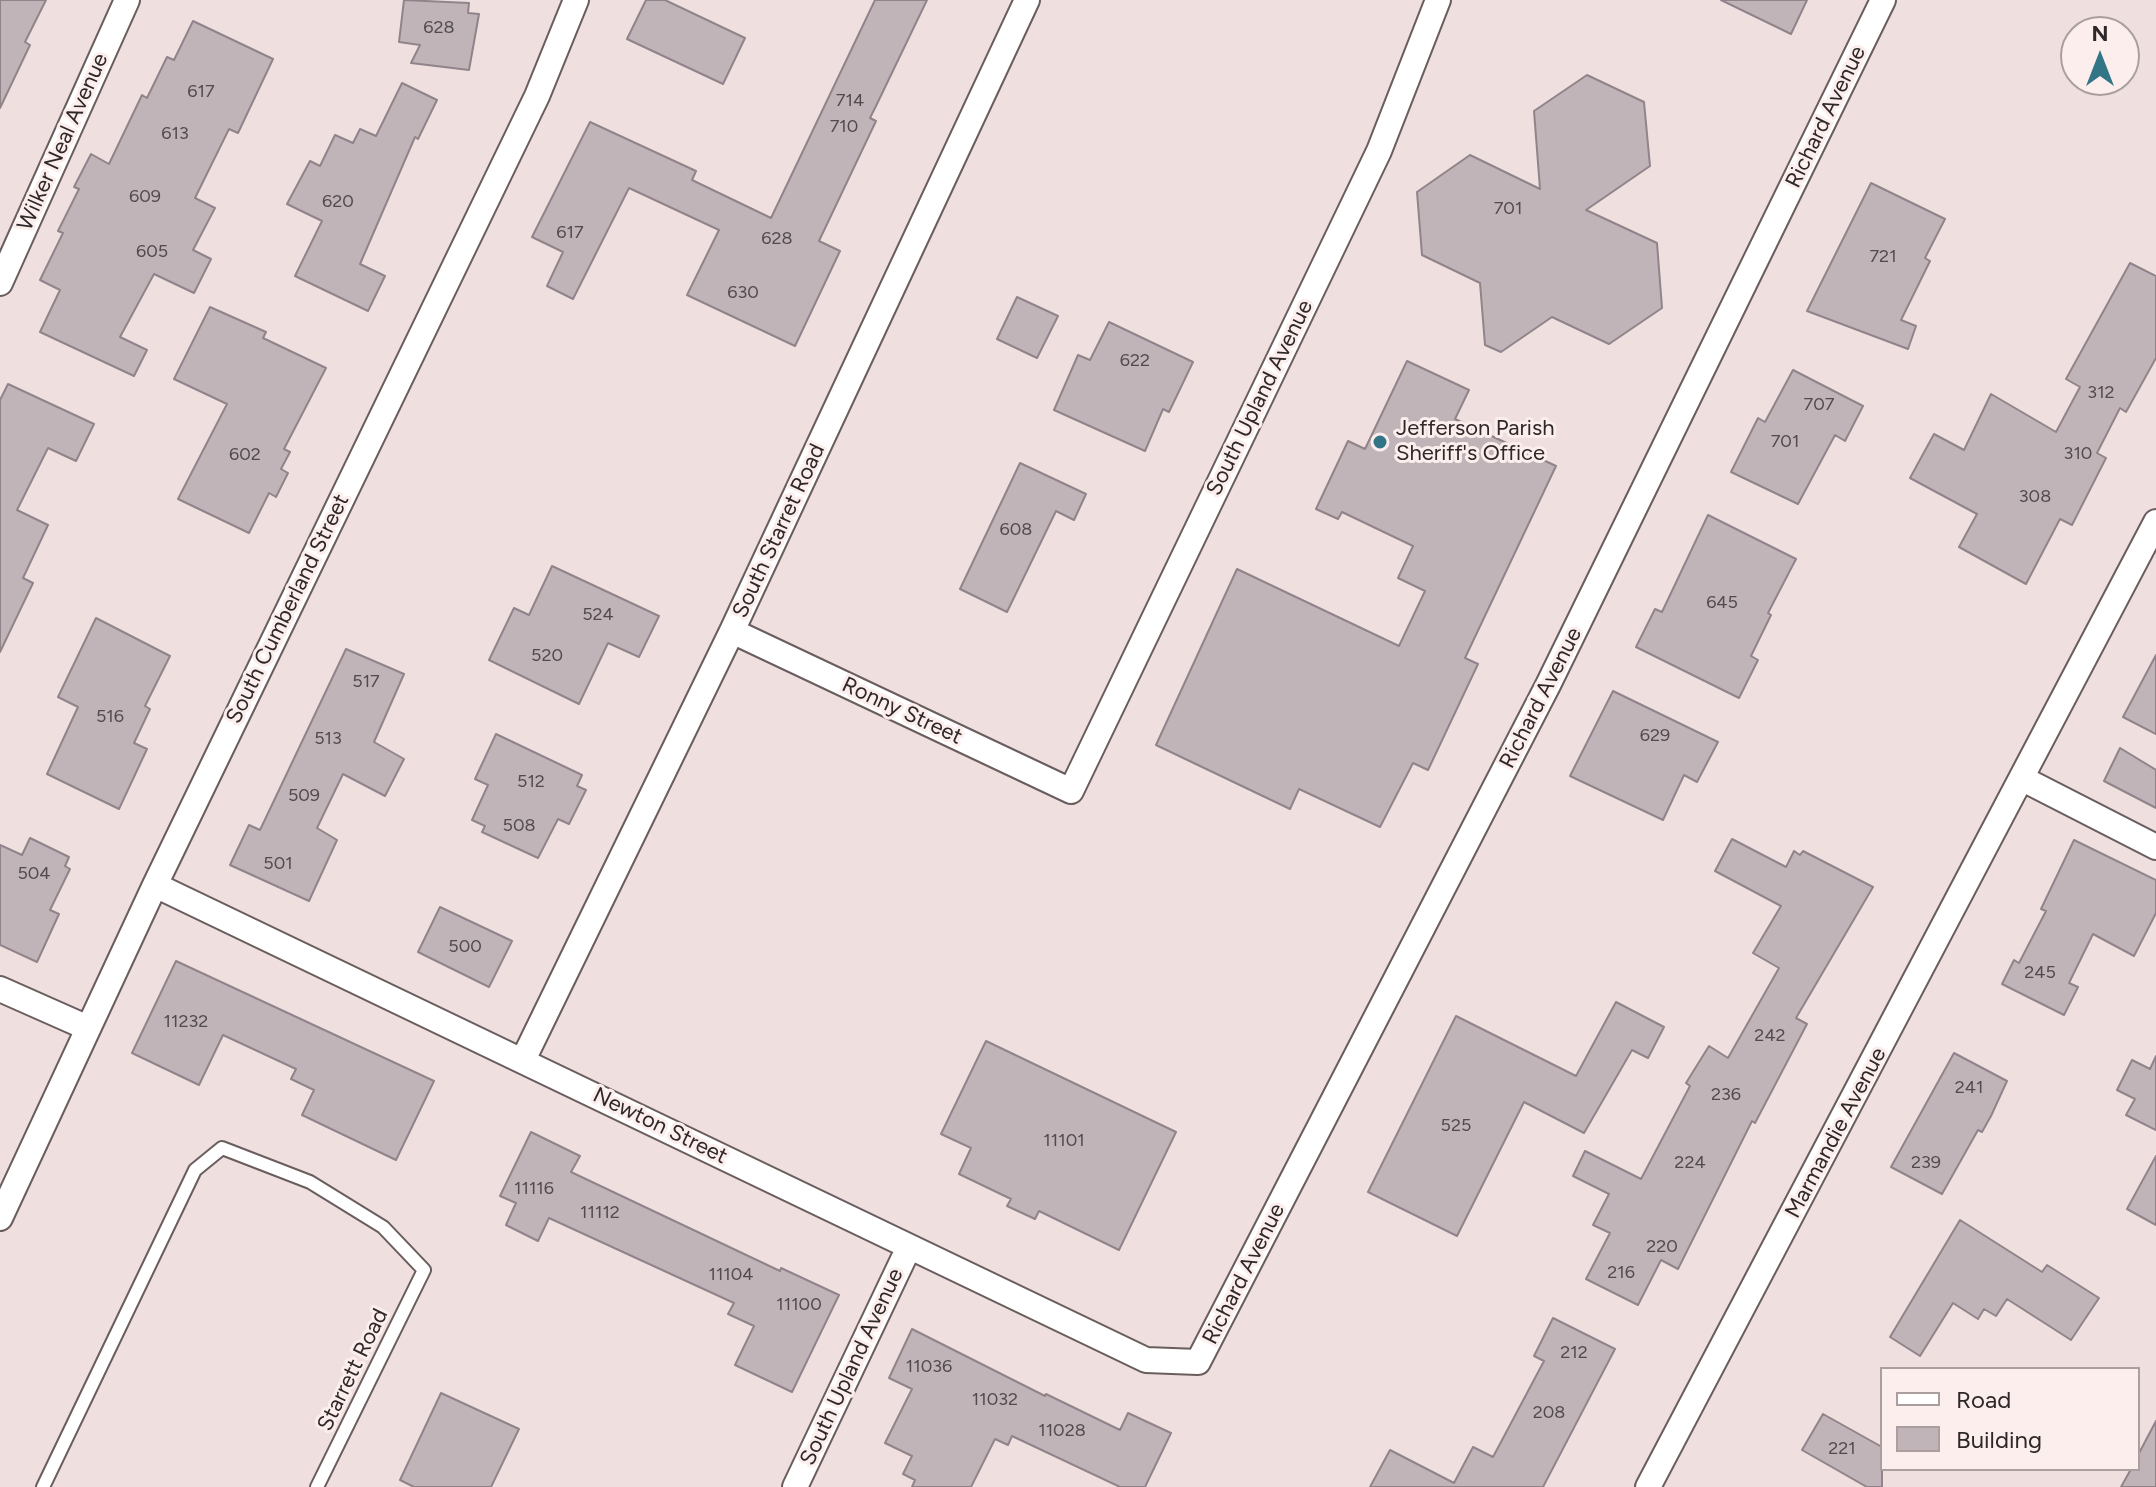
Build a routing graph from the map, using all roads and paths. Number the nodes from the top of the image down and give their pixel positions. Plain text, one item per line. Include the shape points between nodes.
1 (127, 0) edge
2 (576, 0) edge
3 (1027, 0) edge
4 (1438, 0) edge
5 (1883, 0) edge
6 (0, 283) edge
7 (2156, 522) edge
8 (732, 631) junction
9 (2023, 779) junction
10 (1071, 791) joint
11 (2156, 847) edge
12 (155, 885) junction
13 (0, 989) edge
14 (88, 1028) junction
15 (523, 1060) junction
16 (0, 1218) edge
17 (909, 1247) junction
18 (1167, 1361) joint
19 (43, 1487) edge
20 (317, 1487) edge
21 (795, 1487) edge
22 (1648, 1487) edge

1 - 6 street, Wilker Neal Avenue
2 - 12 street, South Cumberland Street via 530,111
3 - 8 street, South Starret Road
4 - 10 street, South Upland Avenue via 1379,151
5 - 18 street, Richard Avenue via 1548,685 1198,1362
7 - 9 street, Marmandie Avenue
8 - 10 street, Ronny Street
8 - 15 street, South Starret Road
9 - 11 street
9 - 22 street, Marmandie Avenue
12 - 14 street, South Cumberland Street
12 - 15 street, Newton Street
13 - 14 street
14 - 16 street, South Cumberland Street
15 - 17 street, Newton Street
17 - 18 street, Newton Street via 1146,1360
17 - 21 street, South Upland Avenue
19 - 20 lane, Starrett Road via 195,1170 222,1148 310,1182 383,1227 424,1270

